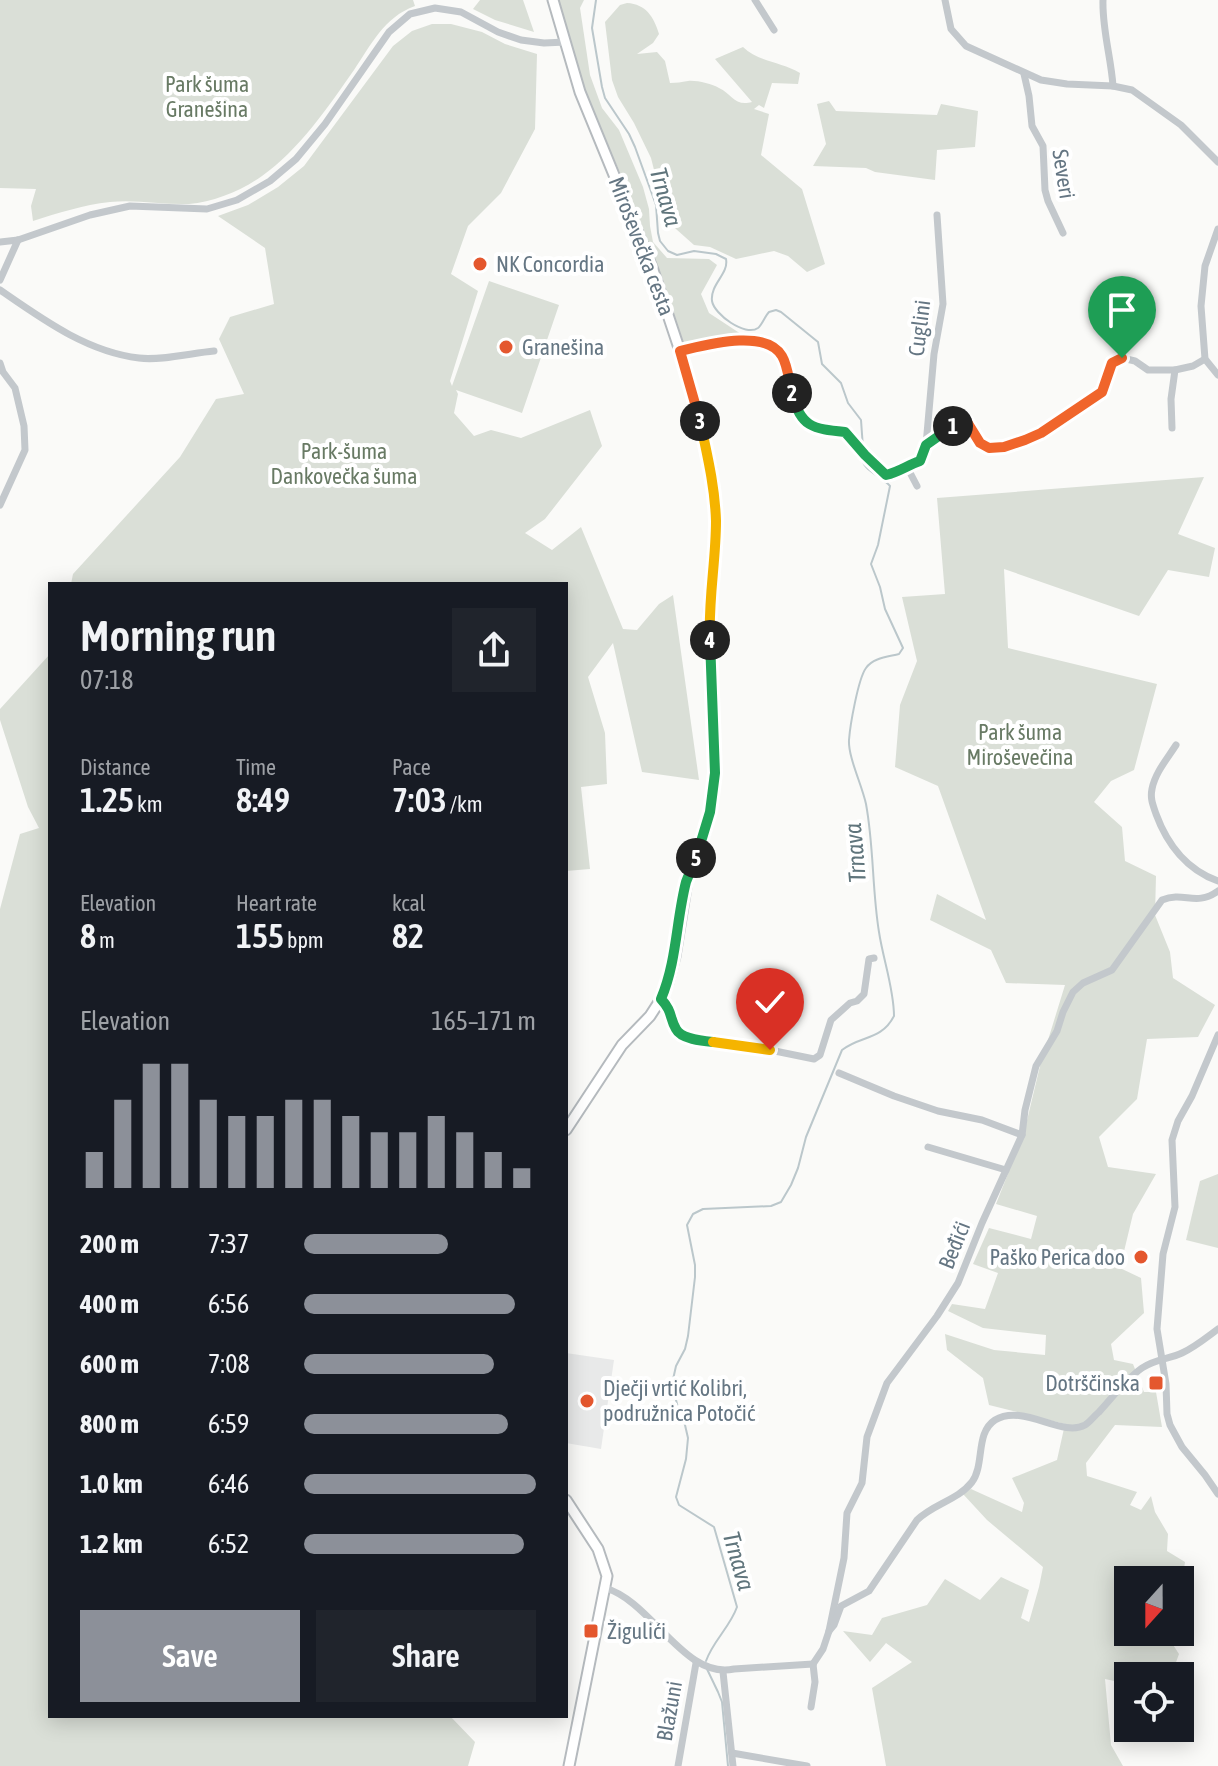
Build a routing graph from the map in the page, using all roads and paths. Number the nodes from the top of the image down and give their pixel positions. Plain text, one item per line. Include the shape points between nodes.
1 (553, 0) edge
2 (755, 0) edge
3 (945, 0) edge
4 (1103, 0) edge
5 (774, 30) dead end
6 (566, 42) junction
7 (1024, 74) junction
8 (1113, 86) junction
9 (1218, 162) edge
10 (937, 215) dead end
11 (1218, 229) edge
12 (1063, 233) dead end
13 (18, 240) junction
14 (0, 242) edge
15 (0, 258) edge
16 (6, 267) junction
17 (0, 280) edge
18 (0, 290) edge
19 (214, 351) dead end
20 (680, 351) junction
21 (1205, 359) junction
22 (0, 363) edge
23 (1175, 370) junction
24 (1218, 375) edge
25 (1172, 428) dead end
26 (926, 445) junction
27 (906, 465) junction
28 (917, 486) dead end
29 (0, 505) edge
30 (1176, 745) dead end
31 (1218, 881) edge
32 (1218, 891) edge
33 (874, 958) dead end
34 (661, 999) junction
35 (1218, 1035) edge
36 (839, 1073) dead end
37 (568, 1127) edge
38 (1022, 1135) junction
39 (928, 1147) dead end
40 (1006, 1170) junction
41 (1218, 1329) edge
42 (1162, 1358) junction
43 (1218, 1494) edge
44 (568, 1503) edge
45 (605, 1588) junction
46 (829, 1631) junction
47 (698, 1663) junction
48 (813, 1664) junction
49 (723, 1672) junction
50 (811, 1707) dead end
51 (732, 1753) junction
52 (569, 1766) edge
53 (678, 1766) edge
54 (733, 1766) edge
55 (807, 1766) edge

1 - 6 main road, Miroševečka cesta
2 - 5 street
3 - 7 street via 951,29 961,42
4 - 8 street
6 - 13 street via 521,40 461,12 435,8 410,14 389,32 296,159 270,181 207,209 130,206
6 - 20 main road, Miroševečka cesta via 580,92
7 - 8 street via 1067,84
7 - 12 street, Severi via 1032,126 1043,146 1045,190
8 - 9 street via 1138,93
10 - 26 street, Cuglini via 943,304
11 - 21 street via 1205,266
13 - 14 street
13 - 16 street
15 - 16 street
16 - 17 street
18 - 19 street via 94,348 140,358
20 - 27 street via 727,341 774,347 783,357 796,410 805,423 845,432 886,475
20 - 34 main road, Miroševečka cesta via 714,495 709,612 715,773 710,812 687,881 675,956
21 - 23 street
21 - 24 street
22 - 29 street via 15,388 25,450
23 - 25 street
23 - 26 street via 1148,370 1122,358 1112,363 1102,392 1033,436 989,448 967,422 957,423
26 - 27 street via 920,461
27 - 28 street
30 - 31 street via 1155,780 1151,802 1171,845 1193,867
32 - 38 street, Beđići via 1203,899 1162,900 1112,970 1073,992 1036,1066
33 - 34 street via 869,959 864,994 831,1020 814,1059 682,1035
34 - 37 main road, Miroševečka cesta via 615,1054
35 - 42 street via 1172,1140 1175,1201 1163,1254 1157,1329
36 - 38 street via 938,1111
38 - 40 street, Beđići
39 - 40 street
40 - 46 street, Beđići via 958,1283 881,1396 867,1437 862,1483 847,1513
41 - 42 street via 1182,1353
42 - 43 street via 1170,1425
42 - 46 street via 1128,1380 1086,1425 1071,1428 1015,1415 995,1420 982,1438 971,1482 960,1495 917,1520 869,1591 841,1606
44 - 45 main road via 598,1549 607,1576
45 - 47 street via 629,1600
45 - 52 main road
46 - 48 street
47 - 49 street
47 - 53 street, Blažuni
48 - 49 street
48 - 50 street
49 - 51 street
51 - 54 street
51 - 55 street

